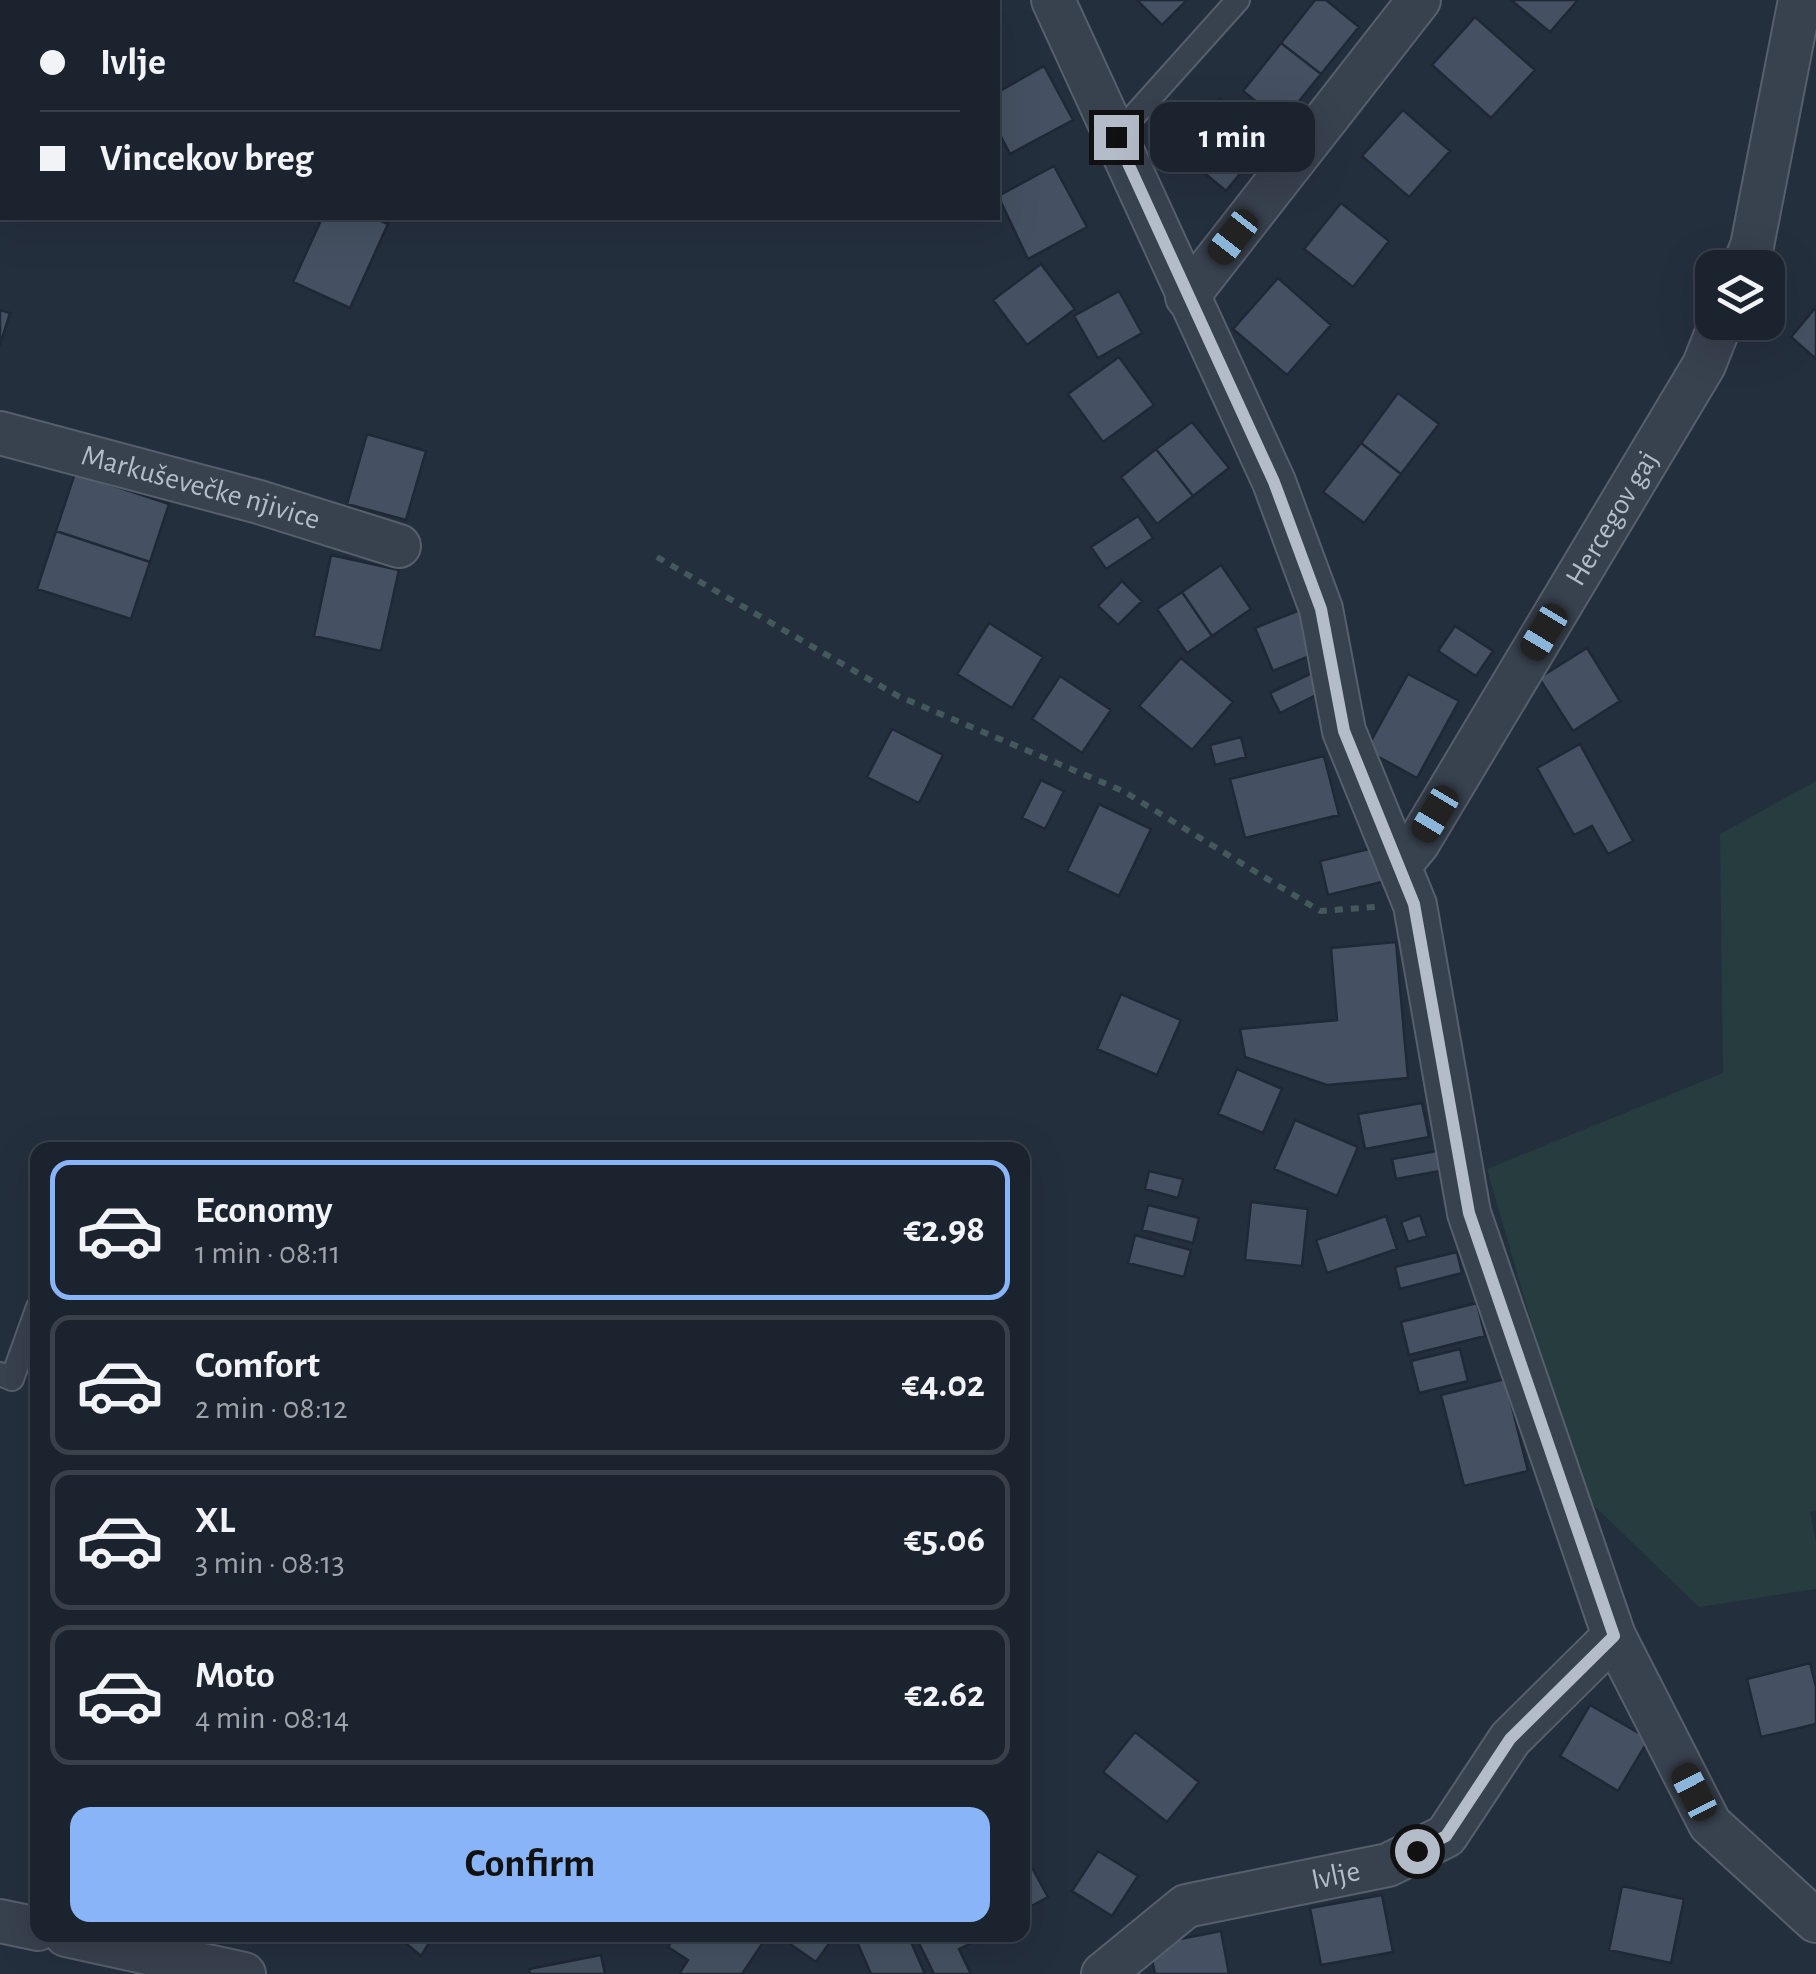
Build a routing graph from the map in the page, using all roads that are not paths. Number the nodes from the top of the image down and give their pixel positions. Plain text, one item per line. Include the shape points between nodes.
1 (1053, 0) edge
2 (1238, 0) edge
3 (1419, 0) edge
4 (1800, 0) edge
5 (1116, 137) junction
6 (1750, 250) edge
7 (1186, 297) junction
8 (1714, 340) edge
9 (0, 433) edge
10 (399, 546) dead end
11 (1407, 885) junction
12 (30, 1329) edge
13 (0, 1374) edge
14 (1614, 1636) junction
15 (0, 1921) edge
16 (1816, 1921) edge
17 (30, 1927) edge
18 (98, 1942) edge
19 (244, 1974) edge
20 (1103, 1974) edge

1 - 5 street
2 - 5 lane
3 - 7 street
4 - 6 street
5 - 7 street
7 - 11 street via 1274,482 1321,609 1344,731
8 - 11 street, Hercegov gaj via 1418,842
9 - 10 street, Markuševečke njivice
11 - 14 street via 1469,1213
12 - 13 lane via 12,1379
14 - 16 street via 1710,1824
14 - 20 street, Ivlje via 1510,1739 1446,1836 1388,1865 1186,1906
15 - 17 street
18 - 19 street

